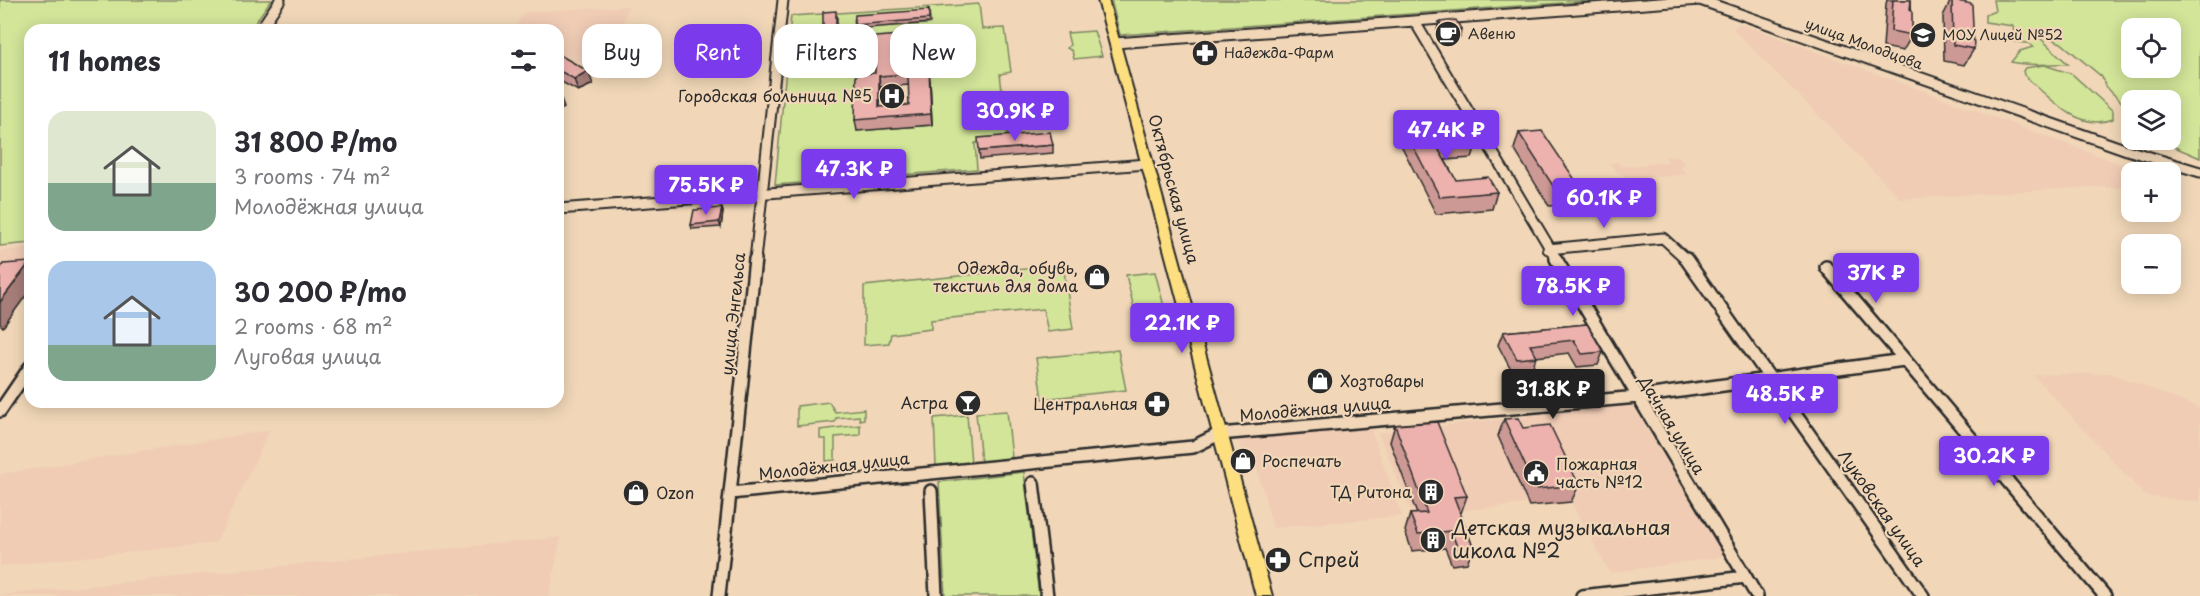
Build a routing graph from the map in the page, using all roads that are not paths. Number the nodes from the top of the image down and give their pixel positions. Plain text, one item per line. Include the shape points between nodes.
1 (280, 0) edge
2 (783, 0) edge
3 (1103, 0) edge
4 (1700, 0) edge
5 (1414, 22) junction
6 (264, 24) edge
7 (1115, 43) junction
8 (1147, 164) junction
9 (2200, 172) edge
10 (762, 193) junction
11 (564, 208) edge
12 (1548, 249) junction
13 (1826, 267) dead end
14 (1904, 360) junction
15 (24, 376) edge
16 (1770, 378) junction
17 (1638, 397) junction
18 (0, 411) edge
19 (1219, 434) junction
20 (1033, 483) dead end
21 (931, 491) dead end
22 (730, 493) junction
23 (1746, 577) junction
24 (719, 596) edge
25 (936, 596) edge
26 (1047, 596) edge
27 (1264, 596) edge
28 (1582, 596) edge
29 (1757, 596) edge
30 (1923, 596) edge
31 (2105, 596) edge

1 - 6 street
2 - 10 street, улица Энгельса
3 - 7 main road, Октябрьская улица
4 - 5 street, улица Молодцова
4 - 9 street, улица Молодцова via 2106,143
5 - 7 street, улица Молодцова
5 - 12 street, Дачная улица
7 - 8 main road, Октябрьская улица
8 - 10 street
8 - 19 main road, Октябрьская улица
10 - 11 street
10 - 22 street, улица Энгельса
12 - 16 street, Луковская улица via 1663,238 1684,256
12 - 17 street, Дачная улица
13 - 14 street
14 - 16 street, Молодёжная улица
14 - 31 street
15 - 18 street
16 - 17 street, Молодёжная улица
16 - 30 street, Луковская улица
17 - 19 street, Молодёжная улица
17 - 23 street, Дачная улица
19 - 22 street, Молодёжная улица via 1193,447
19 - 27 main road, Октябрьская улица
20 - 26 street
21 - 25 street
22 - 24 street, улица Энгельса
23 - 28 street
23 - 29 street, Дачная улица

